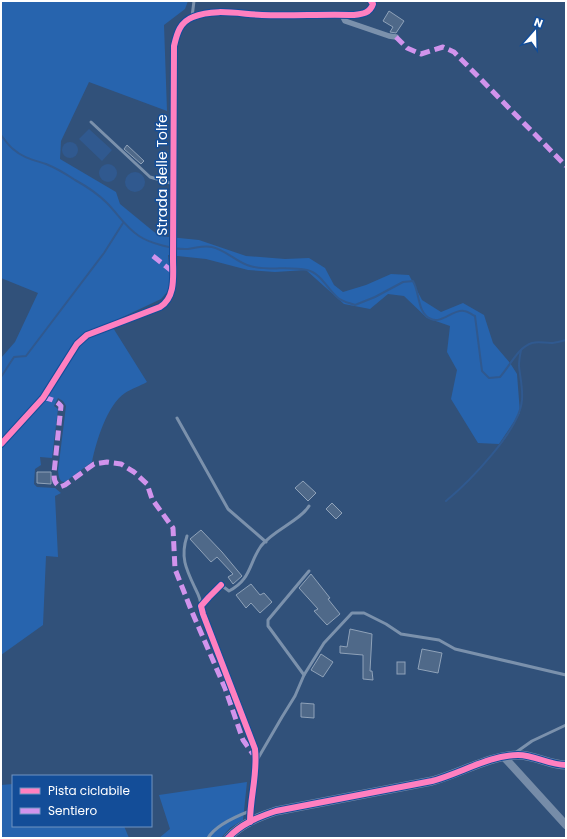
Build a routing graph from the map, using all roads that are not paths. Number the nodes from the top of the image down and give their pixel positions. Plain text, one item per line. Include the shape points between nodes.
1 (194, 1) edge
2 (371, 1) edge
3 (342, 15) junction
4 (192, 17) junction
5 (396, 36) dead end
6 (92, 122) dead end
7 (174, 184) junction
8 (177, 418) dead end
9 (1, 444) edge
10 (309, 506) dead end
11 (187, 536) dead end
12 (266, 542) junction
13 (309, 572) dead end
14 (221, 585) joint
15 (201, 606) junction
16 (304, 675) junction
17 (566, 675) edge
18 (566, 725) edge
19 (508, 756) junction
20 (257, 760) junction
21 (566, 765) edge
22 (250, 811) junction
23 (250, 822) junction
24 (566, 825) edge
25 (208, 838) edge
26 (228, 838) edge

1 - 4 lane
2 - 3 street via 371,8 365,13
3 - 4 street via 203,13
3 - 5 street via 345,20 389,36
4 - 7 street, Strada delle Tolfe via 183,23 174,46
6 - 7 lane via 150,177
7 - 9 street, Strada delle Tolfe via 172,289 165,304 87,335 77,344 43,398
8 - 12 lane via 228,509
10 - 12 lane
11 - 15 lane via 184,547 186,567 201,598
12 - 14 lane via 238,586 229,590
13 - 16 lane via 268,620 270,630
14 - 15 street
15 - 20 street
16 - 17 lane via 324,643 352,613 364,613 402,634 439,640 455,649
16 - 20 lane via 296,696
18 - 19 lane
19 - 21 main road via 528,756
19 - 23 main road via 444,778 280,810
19 - 24 street
20 - 22 street
22 - 23 street
22 - 25 lane via 226,823
23 - 26 main road

